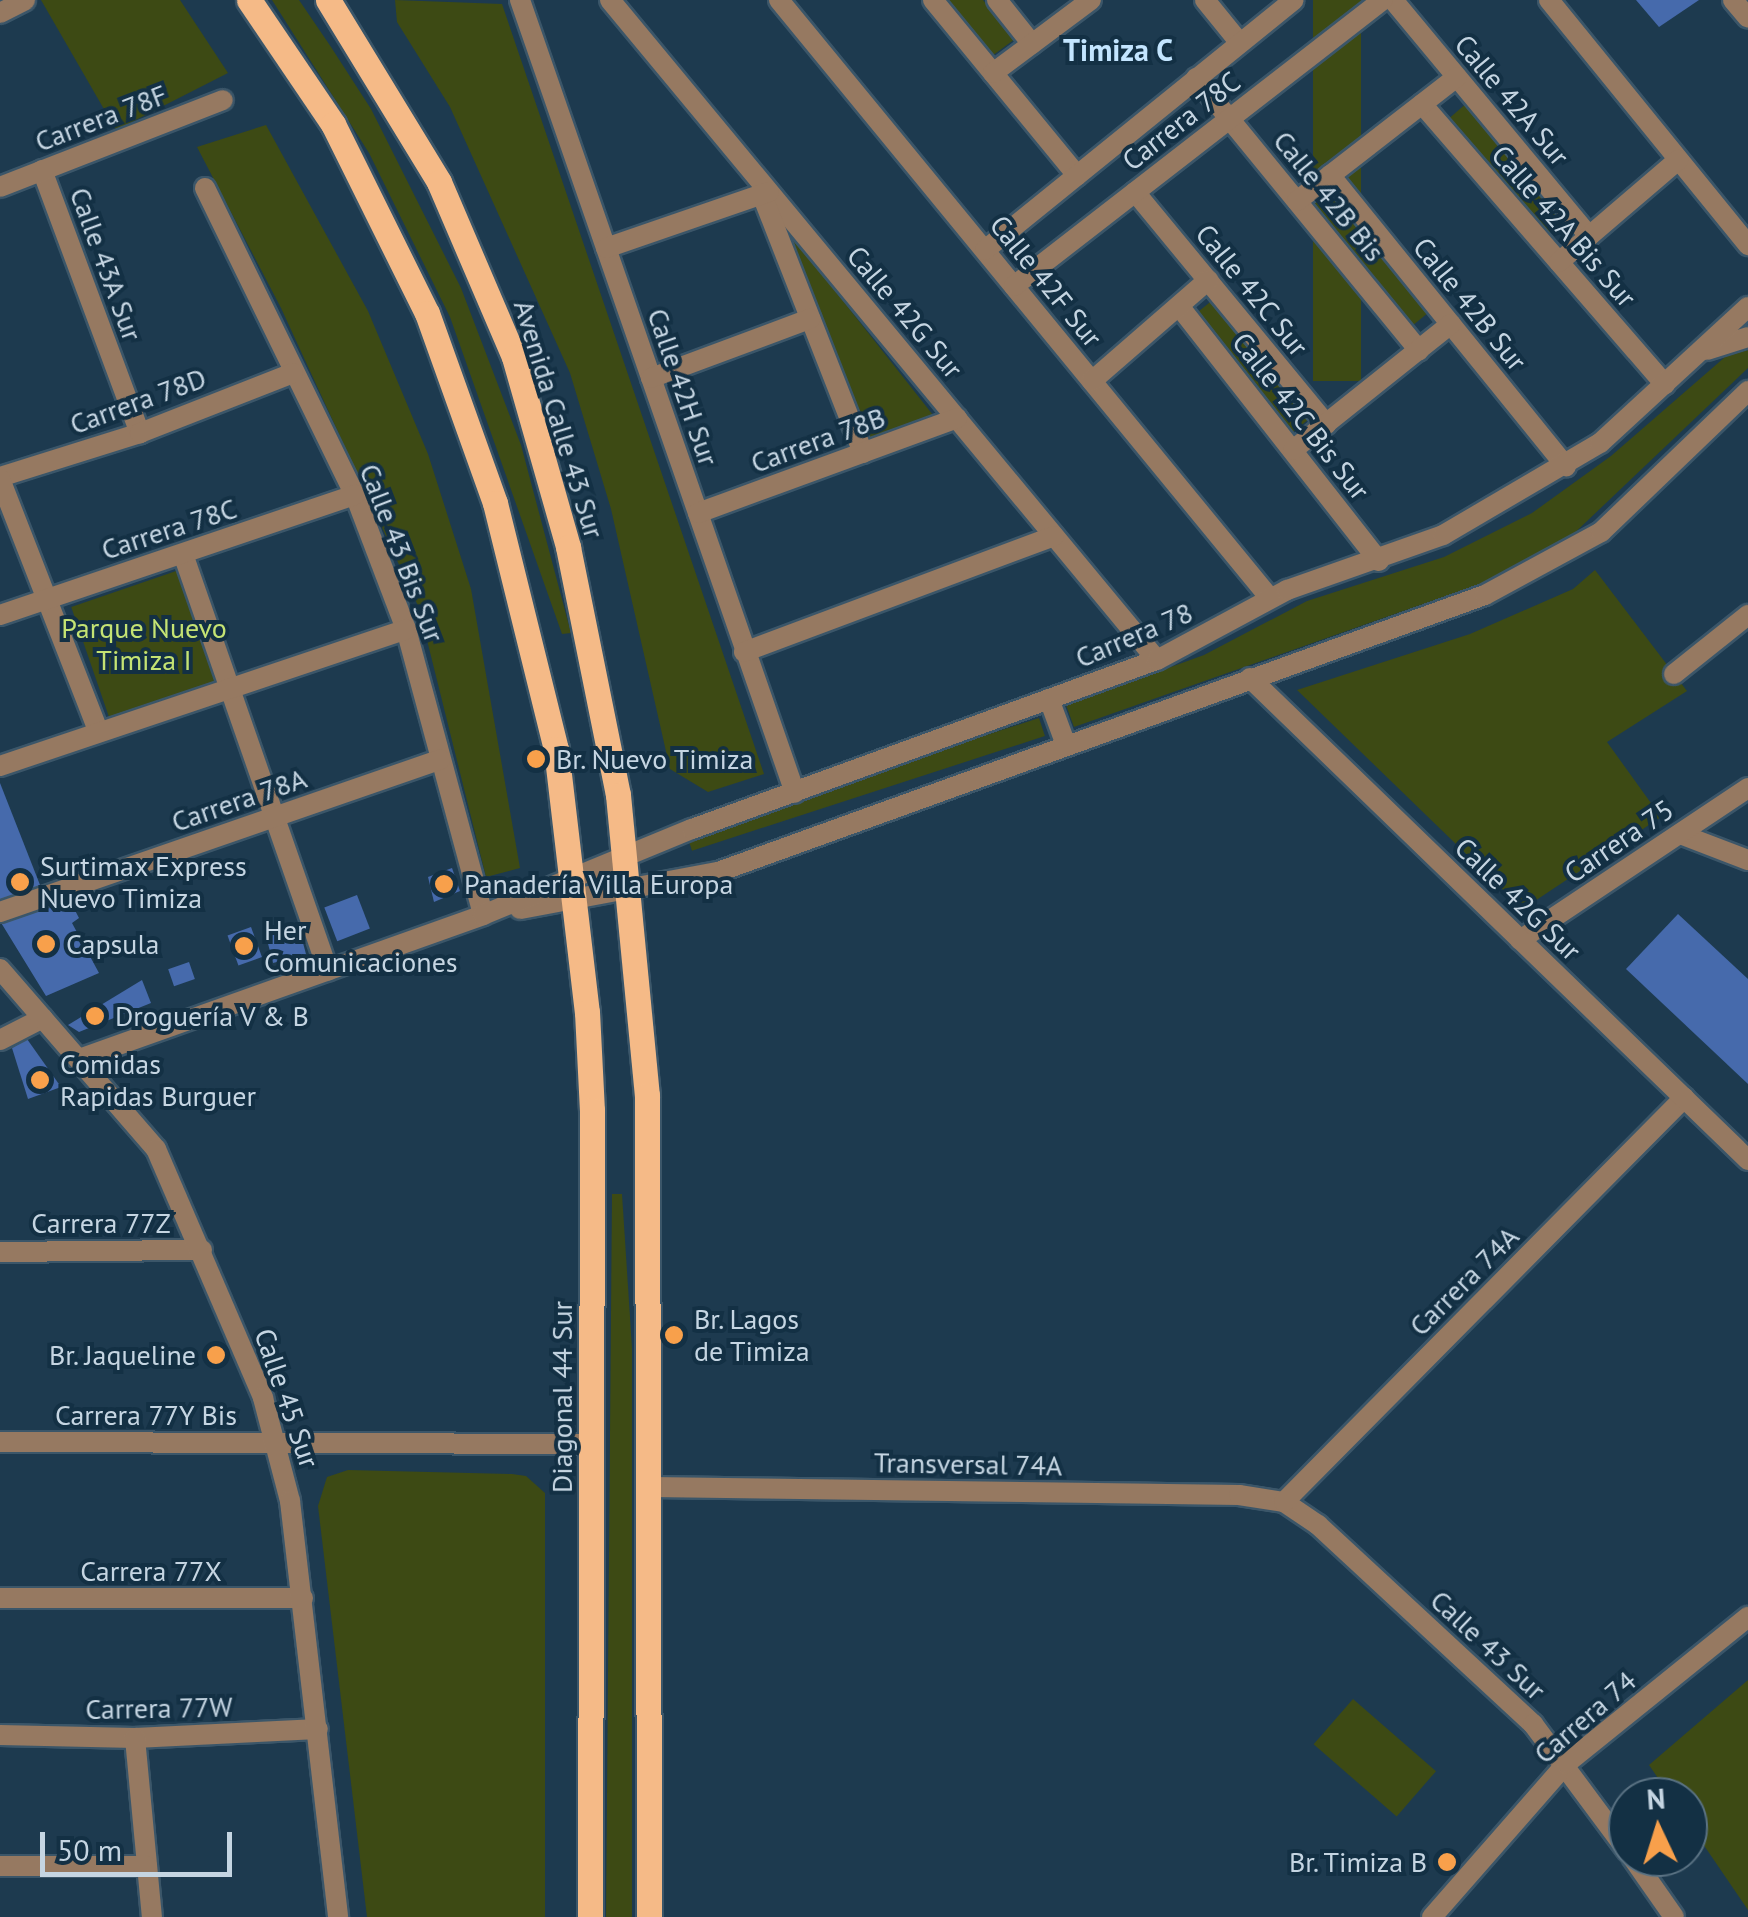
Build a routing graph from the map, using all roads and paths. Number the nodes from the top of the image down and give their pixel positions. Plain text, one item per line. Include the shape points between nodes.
1 (25, 0) edge
2 (249, 0) edge
3 (328, 0) edge
4 (520, 0) edge
5 (610, 0) edge
6 (780, 0) edge
7 (934, 0) edge
8 (996, 0) edge
9 (1091, 0) edge
10 (1205, 0) edge
11 (1294, 0) edge
12 (1383, 0) edge
13 (1392, 0) edge
14 (1548, 0) edge
15 (1733, 0) edge
16 (0, 13) edge
17 (1748, 18) edge
18 (1240, 43) junction
19 (1032, 44) junction
20 (993, 73) junction
21 (1456, 77) junction
22 (1196, 78) junction
23 (222, 100) dead end
24 (1422, 104) junction
25 (1229, 118) junction
26 (1678, 160) junction
27 (42, 170) junction
28 (1077, 175) junction
29 (1330, 176) junction
30 (0, 187) edge
31 (205, 188) dead end
32 (1136, 192) junction
33 (766, 193) junction
34 (1297, 201) junction
35 (1589, 236) junction
36 (1748, 246) edge
37 (606, 248) junction
38 (985, 250) junction
39 (1559, 262) junction
40 (1208, 280) junction
41 (1014, 286) junction
42 (1179, 306) junction
43 (1748, 307) edge
44 (810, 319) junction
45 (1451, 324) junction
46 (1748, 337) edge
47 (1418, 350) junction
48 (1700, 352) junction
49 (293, 372) junction
50 (651, 378) junction
51 (1092, 381) junction
52 (1665, 384) junction
53 (1748, 391) edge
54 (956, 418) junction
55 (1326, 424) junction
56 (140, 433) junction
57 (1293, 450) junction
58 (863, 453) junction
59 (1566, 466) junction
60 (0, 478) edge
61 (355, 496) junction
62 (698, 514) junction
63 (1054, 536) junction
64 (184, 554) junction
65 (1379, 560) junction
66 (1270, 597) junction
67 (47, 598) junction
68 (0, 616) edge
69 (1748, 616) edge
70 (406, 628) junction
71 (744, 652) junction
72 (1157, 660) junction
73 (1674, 674) dead end
74 (1250, 678) junction
75 (230, 688) junction
76 (1049, 699) junction
77 (98, 731) junction
78 (1066, 745) junction
79 (440, 760) junction
80 (0, 766) edge
81 (1748, 788) edge
82 (795, 793) junction
83 (275, 817) junction
84 (1680, 834) junction
85 (626, 856) junction
86 (1748, 860) edge
87 (574, 889) junction
88 (630, 892) junction
89 (0, 912) edge
90 (483, 915) junction
91 (1520, 940) junction
92 (0, 969) edge
93 (328, 970) junction
94 (43, 1018) junction
95 (0, 1040) edge
96 (78, 1059) junction
97 (1684, 1098) junction
98 (1748, 1160) edge
99 (202, 1250) junction
100 (0, 1252) edge
101 (0, 1442) edge
102 (278, 1443) junction
103 (592, 1444) junction
104 (651, 1487) junction
105 (1284, 1502) junction
106 (0, 1598) edge
107 (303, 1598) junction
108 (1748, 1617) edge
109 (318, 1729) junction
110 (0, 1735) edge
111 (135, 1738) junction
112 (1567, 1763) junction
113 (1608, 1822) edge
114 (0, 1866) edge
115 (147, 1866) junction
116 (1646, 1877) edge
117 (152, 1917) edge
118 (338, 1917) edge
119 (590, 1917) edge
120 (649, 1917) edge
121 (1432, 1917) edge
122 (1674, 1917) edge

1 - 16 street
2 - 87 main road via 333,124 377,204 463,409 538,660
3 - 85 main road, Avenida Calle 43 Sur via 439,182 514,357 568,547
4 - 37 street, Calle 42H Sur
5 - 33 street, Calle 42G Sur
6 - 38 street, Calle 42F Sur
7 - 20 street
8 - 19 street
9 - 19 street
10 - 18 street
11 - 18 street, Carrera 78C
12 - 25 street, Carrera 78C
13 - 21 street, Calle 42A Sur
14 - 26 street
15 - 17 street
18 - 22 street, Carrera 78C
19 - 20 street
20 - 28 street
21 - 24 street
21 - 35 street, Calle 42A Sur
22 - 25 street, Calle 42B Bis
22 - 28 street, Carrera 78C
23 - 27 street, Carrera 78F
24 - 29 street
24 - 39 street, Calle 42A Bis Sur
25 - 32 street, Carrera 78C
25 - 34 street, Calle 42B Bis
26 - 35 street
26 - 36 street
27 - 30 street, Carrera 78F
27 - 56 street, Calle 43A Sur
28 - 38 street, Carrera 78C
29 - 34 street
29 - 45 street, Calle 42B Sur
31 - 49 street, Calle 43 Bis Sur
32 - 40 street, Calle 42C Sur
32 - 41 street, Carrera 78C
33 - 37 street
33 - 44 street
33 - 54 street, Calle 42G Sur
34 - 47 street, Calle 42B Bis
35 - 39 street
37 - 50 street, Calle 42H Sur
38 - 41 street, Calle 42F Sur
39 - 52 street, Calle 42A Bis Sur
40 - 42 street
40 - 55 street, Calle 42C Sur
41 - 51 street, Calle 42F Sur
42 - 51 street
42 - 57 street, Calle 42C Bis Sur
43 - 48 street, Carrera 78
44 - 50 street
44 - 58 street
45 - 47 street
45 - 59 street, Calle 42B Sur
46 - 48 street
47 - 55 street
48 - 52 street, Carrera 78
49 - 56 street, Carrera 78D
49 - 61 street, Calle 43 Bis Sur
50 - 62 street, Calle 42H Sur
51 - 66 street, Calle 42F Sur
52 - 59 street, Carrera 78
53 - 74 street, Carrera 78 via 1579,548 1485,596
54 - 58 street, Carrera 78B
54 - 63 street, Calle 42G Sur
55 - 57 street
56 - 60 street, Carrera 78D
57 - 65 street, Calle 42C Bis Sur
58 - 62 street, Carrera 78B
59 - 65 street, Carrera 78 via 1457,528
60 - 67 street
61 - 64 street, Carrera 78C
61 - 70 street, Calle 43 Bis Sur
62 - 71 street, Calle 42H Sur
63 - 71 street
63 - 72 street, Calle 42G Sur
64 - 67 street, Carrera 78C
64 - 75 street
65 - 66 street, Carrera 78
66 - 72 street, Carrera 78
67 - 68 street, Carrera 78C
67 - 77 street
69 - 73 street
70 - 75 street
70 - 79 street, Calle 43 Bis Sur
71 - 82 street, Calle 42H Sur
72 - 76 street, Carrera 78
74 - 78 street, Carrera 78
74 - 91 street, Calle 42G Sur
75 - 77 street
75 - 83 street
76 - 78 street
76 - 82 street, Carrera 78
77 - 80 street
78 - 88 street, Carrera 78 via 718,872
79 - 83 street, Carrera 78A
79 - 90 street, Calle 43 Bis Sur
81 - 84 street, Carrera 75
82 - 85 street, Carrera 78
83 - 89 street, Carrera 78A
83 - 93 street
84 - 86 street
84 - 91 street, Carrera 75
85 - 87 street, Carrera 78
85 - 88 main road, Avenida Calle 43 Sur
87 - 88 street, Carrera 78
87 - 90 street, Carrera 78
87 - 103 main road, Diagonal 44 Sur via 592,1110
88 - 104 main road via 647,1095
90 - 93 street, Carrera 78
91 - 97 street, Calle 42G Sur
92 - 94 street, Calle 45 Sur
93 - 96 street, Carrera 78
94 - 95 street
94 - 96 street, Calle 45 Sur
96 - 99 street, Calle 45 Sur via 156,1149
97 - 98 street, Calle 42G Sur
97 - 105 street, Carrera 74A
99 - 100 street, Carrera 77Z
99 - 102 street, Calle 45 Sur
101 - 102 street, Carrera 77Y Bis
102 - 103 street, Carrera 77Y Bis
102 - 107 street, Calle 45 Sur
103 - 119 main road, Diagonal 44 Sur
104 - 105 street, Transversal 74A
104 - 120 main road
105 - 112 street, Calle 43 Sur via 1318,1525
106 - 107 street, Carrera 77X
107 - 109 street, Calle 45 Sur
108 - 112 street, Carrera 74
109 - 111 street, Carrera 77W
109 - 118 street, Calle 45 Sur
110 - 111 street, Carrera 77W
111 - 115 street
112 - 113 street, Calle 43 Sur
112 - 121 street, Carrera 74
114 - 115 street
115 - 117 street
116 - 122 street, Calle 43 Sur

